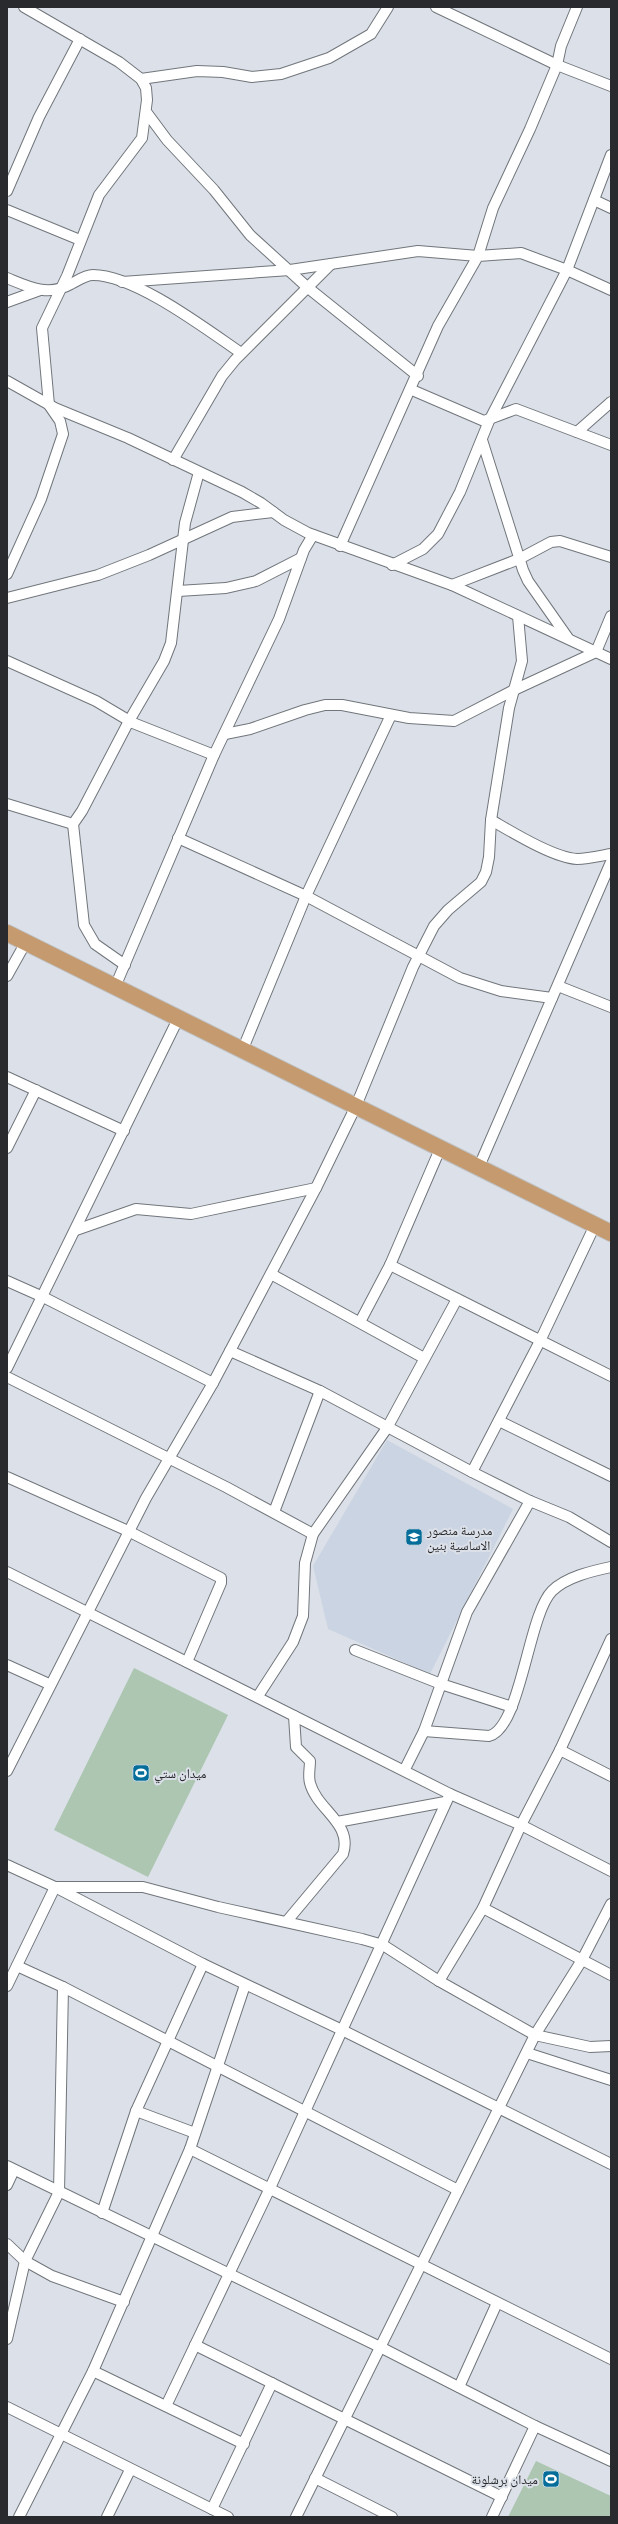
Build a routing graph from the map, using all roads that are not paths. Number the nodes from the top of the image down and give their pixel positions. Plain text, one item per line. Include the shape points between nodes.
1 (24, 7) edge
2 (388, 7) edge
3 (436, 7) edge
4 (574, 9) edge
5 (80, 39) junction
6 (557, 65) junction
7 (141, 79) junction
8 (611, 86) edge
9 (147, 114) junction
10 (611, 155) edge
11 (7, 191) edge
12 (594, 200) junction
13 (611, 208) edge
14 (7, 210) edge
15 (80, 240) junction
16 (478, 256) junction
17 (332, 263) junction
18 (290, 270) junction
19 (567, 270) junction
20 (7, 278) edge
21 (122, 282) junction
22 (307, 287) junction
23 (40, 290) junction
24 (61, 290) junction
25 (611, 290) edge
26 (7, 302) edge
27 (241, 352) junction
28 (418, 376) junction
29 (7, 382) edge
30 (412, 390) junction
31 (611, 402) edge
32 (50, 405) junction
33 (489, 420) junction
34 (577, 432) junction
35 (482, 440) junction
36 (611, 445) edge
37 (173, 460) junction
38 (198, 472) junction
39 (274, 512) junction
40 (313, 535) junction
41 (183, 539) junction
42 (340, 546) junction
43 (611, 557) edge
44 (302, 558) junction
45 (519, 559) junction
46 (392, 565) junction
47 (7, 574) edge
48 (452, 585) junction
49 (178, 591) junction
50 (7, 598) edge
51 (518, 616) junction
52 (611, 616) edge
53 (570, 640) junction
54 (596, 652) junction
55 (611, 659) edge
56 (7, 661) edge
57 (514, 690) junction
58 (391, 715) junction
59 (129, 721) junction
60 (224, 734) junction
61 (214, 755) junction
62 (7, 804) edge
63 (491, 820) junction
64 (73, 824) junction
65 (178, 838) junction
66 (611, 854) edge
67 (611, 862) edge
68 (607, 879) edge
69 (306, 896) junction
70 (13, 934) edge
71 (419, 956) junction
72 (125, 965) junction
73 (8, 972) edge
74 (558, 986) junction
75 (115, 987) junction
76 (552, 998) junction
77 (611, 1007) edge
78 (178, 1019) junction
79 (242, 1051) junction
80 (7, 1077) edge
81 (36, 1090) junction
82 (356, 1106) junction
83 (124, 1131) junction
84 (7, 1148) edge
85 (440, 1149) junction
86 (478, 1169) junction
87 (316, 1188) junction
88 (595, 1225) junction
89 (76, 1230) junction
90 (611, 1233) edge
91 (390, 1265) junction
92 (272, 1274) junction
93 (7, 1281) edge
94 (43, 1297) junction
95 (458, 1299) junction
96 (360, 1322) junction
97 (540, 1341) junction
98 (230, 1351) junction
99 (424, 1358) junction
100 (7, 1368) edge
101 (611, 1376) edge
102 (7, 1377) edge
103 (213, 1383) junction
104 (320, 1391) junction
105 (499, 1421) junction
106 (388, 1428) junction
107 (168, 1458) junction
108 (472, 1472) junction
109 (611, 1476) edge
110 (7, 1477) edge
111 (530, 1501) junction
112 (274, 1512) junction
113 (128, 1531) junction
114 (313, 1534) junction
115 (611, 1542) edge
116 (611, 1567) edge
117 (7, 1572) edge
118 (86, 1612) junction
119 (611, 1639) edge
120 (355, 1650) dead end
121 (187, 1662) junction
122 (7, 1665) edge
123 (49, 1684) junction
124 (441, 1684) junction
125 (258, 1696) junction
126 (512, 1707) junction
127 (294, 1716) junction
128 (424, 1731) junction
129 (560, 1750) junction
130 (405, 1769) junction
131 (7, 1770) edge
132 (611, 1776) edge
133 (447, 1798) junction
134 (337, 1822) junction
135 (522, 1825) junction
136 (7, 1864) edge
137 (611, 1871) edge
138 (55, 1887) junction
139 (611, 1904) edge
140 (483, 1908) junction
141 (288, 1921) junction
142 (383, 1945) junction
143 (582, 1960) junction
144 (203, 1964) junction
145 (17, 1966) junction
146 (611, 1975) edge
147 (439, 1981) junction
148 (245, 1985) junction
149 (7, 1986) edge
150 (63, 1987) junction
151 (342, 2030) junction
152 (535, 2035) junction
153 (168, 2041) junction
154 (611, 2046) edge
155 (527, 2053) junction
156 (217, 2067) junction
157 (611, 2080) edge
158 (498, 2109) junction
159 (136, 2111) junction
160 (304, 2112) junction
161 (195, 2133) junction
162 (190, 2149) junction
163 (611, 2164) edge
164 (11, 2168) edge
165 (7, 2185) edge
166 (270, 2188) junction
167 (458, 2190) junction
168 (58, 2192) junction
169 (102, 2213) junction
170 (151, 2238) junction
171 (7, 2244) edge
172 (25, 2260) junction
173 (422, 2263) junction
174 (229, 2274) junction
175 (124, 2302) junction
176 (497, 2303) junction
177 (7, 2339) edge
178 (195, 2345) junction
179 (380, 2347) junction
180 (611, 2359) edge
181 (93, 2371) junction
182 (272, 2383) junction
183 (459, 2387) junction
184 (166, 2406) junction
185 (7, 2408) edge
186 (344, 2419) junction
187 (536, 2426) junction
188 (62, 2436) junction
189 (244, 2444) junction
190 (610, 2457) edge
191 (130, 2470) junction
192 (315, 2478) junction
193 (502, 2497) junction
194 (212, 2509) junction
195 (19, 2517) edge
196 (107, 2517) edge
197 (228, 2517) edge
198 (296, 2517) edge
199 (392, 2517) edge
200 (492, 2517) edge

1 - 5 street
2 - 7 street via 370,34 329,58 281,74 252,77 197,71
3 - 6 street
4 - 6 street
5 - 7 street
5 - 11 street via 40,117
6 - 8 street
6 - 16 street via 493,208
7 - 9 street via 146,88
9 - 15 street via 144,132 139,142 99,196
9 - 18 street via 246,230
10 - 12 street
12 - 13 street
12 - 19 street
14 - 15 street
15 - 24 street
16 - 17 street via 418,251
16 - 19 street via 521,253
16 - 28 street via 447,308
17 - 18 street
17 - 22 street
18 - 21 street
18 - 22 street
19 - 25 street
19 - 33 street
20 - 23 street
21 - 24 street via 91,274
21 - 27 street via 185,314
22 - 27 street
22 - 28 street
23 - 24 street
23 - 26 street
24 - 32 street via 45,319 42,334
27 - 37 street via 222,376
28 - 30 street
29 - 32 street
30 - 33 street via 478,419
30 - 42 street
31 - 34 street
32 - 37 street
32 - 47 street via 62,427 61,442 41,499
33 - 34 street via 516,409
33 - 35 street
34 - 36 street
35 - 45 street
35 - 46 street via 438,534 423,549
37 - 38 street
38 - 39 street via 248,495
38 - 41 street
39 - 40 street
39 - 41 street via 236,516
40 - 42 street
40 - 44 street
41 - 49 street
41 - 50 street via 98,575
42 - 46 street
43 - 45 street via 560,540
44 - 49 street via 256,581 226,588
44 - 60 street via 279,619
45 - 48 street
45 - 53 street via 528,581
46 - 48 street
48 - 51 street
49 - 59 street via 168,650
51 - 53 street
51 - 57 street via 522,661
52 - 54 street
53 - 54 street
54 - 55 street
54 - 57 street
56 - 59 street via 96,701
57 - 58 street via 454,721
57 - 63 street
58 - 60 street via 325,705 250,729
58 - 69 street
59 - 61 street
59 - 64 street
60 - 61 street
61 - 65 street
62 - 64 street
63 - 66 street via 529,841 569,858
63 - 71 street via 489,857 481,882 448,910 434,926
64 - 72 street via 84,925 95,944
65 - 69 street
65 - 72 street
67 - 68 street
68 - 74 street
69 - 71 street
69 - 79 street
70 - 73 street
70 - 75 highway
71 - 76 street via 481,986
71 - 82 street
72 - 75 street
74 - 76 street
74 - 77 street
75 - 78 highway
76 - 86 street
78 - 79 highway
78 - 83 street
79 - 82 highway
80 - 81 street
81 - 83 street
81 - 84 street
82 - 85 highway
82 - 87 street
83 - 89 street
85 - 86 highway
85 - 91 street
86 - 88 highway
87 - 89 street via 191,1214 136,1209
87 - 92 street
88 - 90 highway
88 - 97 street
89 - 94 street
91 - 95 street
91 - 96 street
92 - 96 street
92 - 98 street
93 - 94 street
94 - 100 street
94 - 103 street
95 - 97 street
95 - 99 street
96 - 99 street
97 - 101 street
97 - 105 street
98 - 103 street
98 - 104 street
99 - 106 street
102 - 107 street
103 - 107 street
104 - 106 street
104 - 112 street
105 - 108 street
105 - 109 street
106 - 108 street
106 - 114 street
107 - 112 street
107 - 113 street
108 - 111 street
110 - 113 street
111 - 115 street via 569,1517
111 - 124 street via 468,1612
112 - 114 street
113 - 118 street
113 - 121 street via 221,1578
114 - 125 street via 305,1563 303,1616 293,1642
116 - 126 street via 561,1584 547,1598
117 - 118 street
118 - 121 street
118 - 123 street
119 - 129 street
120 - 124 street
121 - 125 street
122 - 123 street
123 - 131 street
124 - 126 street
124 - 128 street
125 - 127 street
126 - 128 street via 498,1731 492,1736
127 - 130 street
127 - 134 street via 296,1747 310,1761 311,1786
128 - 130 street
129 - 132 street
129 - 135 street
130 - 133 street
133 - 134 street
133 - 135 street
133 - 142 street
134 - 141 street via 346,1836 343,1854
135 - 137 street
135 - 140 street
136 - 138 street
138 - 141 street via 143,1887 218,1907
138 - 144 street
138 - 145 street
139 - 143 street
140 - 143 street
140 - 147 street
141 - 142 street
142 - 147 street
142 - 151 street
143 - 146 street
143 - 152 street
144 - 148 street
144 - 153 street
145 - 149 street
145 - 150 street
147 - 152 street
148 - 151 street
148 - 156 street
150 - 153 street
150 - 168 street
151 - 158 street
151 - 160 street
152 - 154 street via 590,2047
152 - 155 street
153 - 156 street
153 - 159 street
155 - 157 street
155 - 158 street
156 - 160 street
156 - 161 street
158 - 163 street
158 - 167 street
159 - 161 street
159 - 169 street
160 - 166 street
160 - 167 street
161 - 162 street
162 - 166 street
162 - 170 street
164 - 165 street
164 - 168 street
166 - 173 street
166 - 174 street
167 - 173 street
168 - 169 street
168 - 172 street
169 - 170 street
170 - 174 street
170 - 175 street
171 - 172 street
172 - 175 street via 52,2276
172 - 177 street
173 - 176 street
173 - 179 street
174 - 178 street
174 - 179 street
175 - 181 street
176 - 180 street
176 - 183 street
178 - 182 street
178 - 184 street
179 - 183 street
179 - 186 street
181 - 184 street
181 - 188 street
182 - 186 street
182 - 189 street
183 - 187 street
184 - 189 street
185 - 188 street
186 - 192 street
186 - 193 street
187 - 190 street
187 - 193 street
188 - 191 street
188 - 195 street
189 - 194 street
191 - 194 street
191 - 196 street
192 - 198 street
192 - 199 street
193 - 200 street
194 - 197 street

